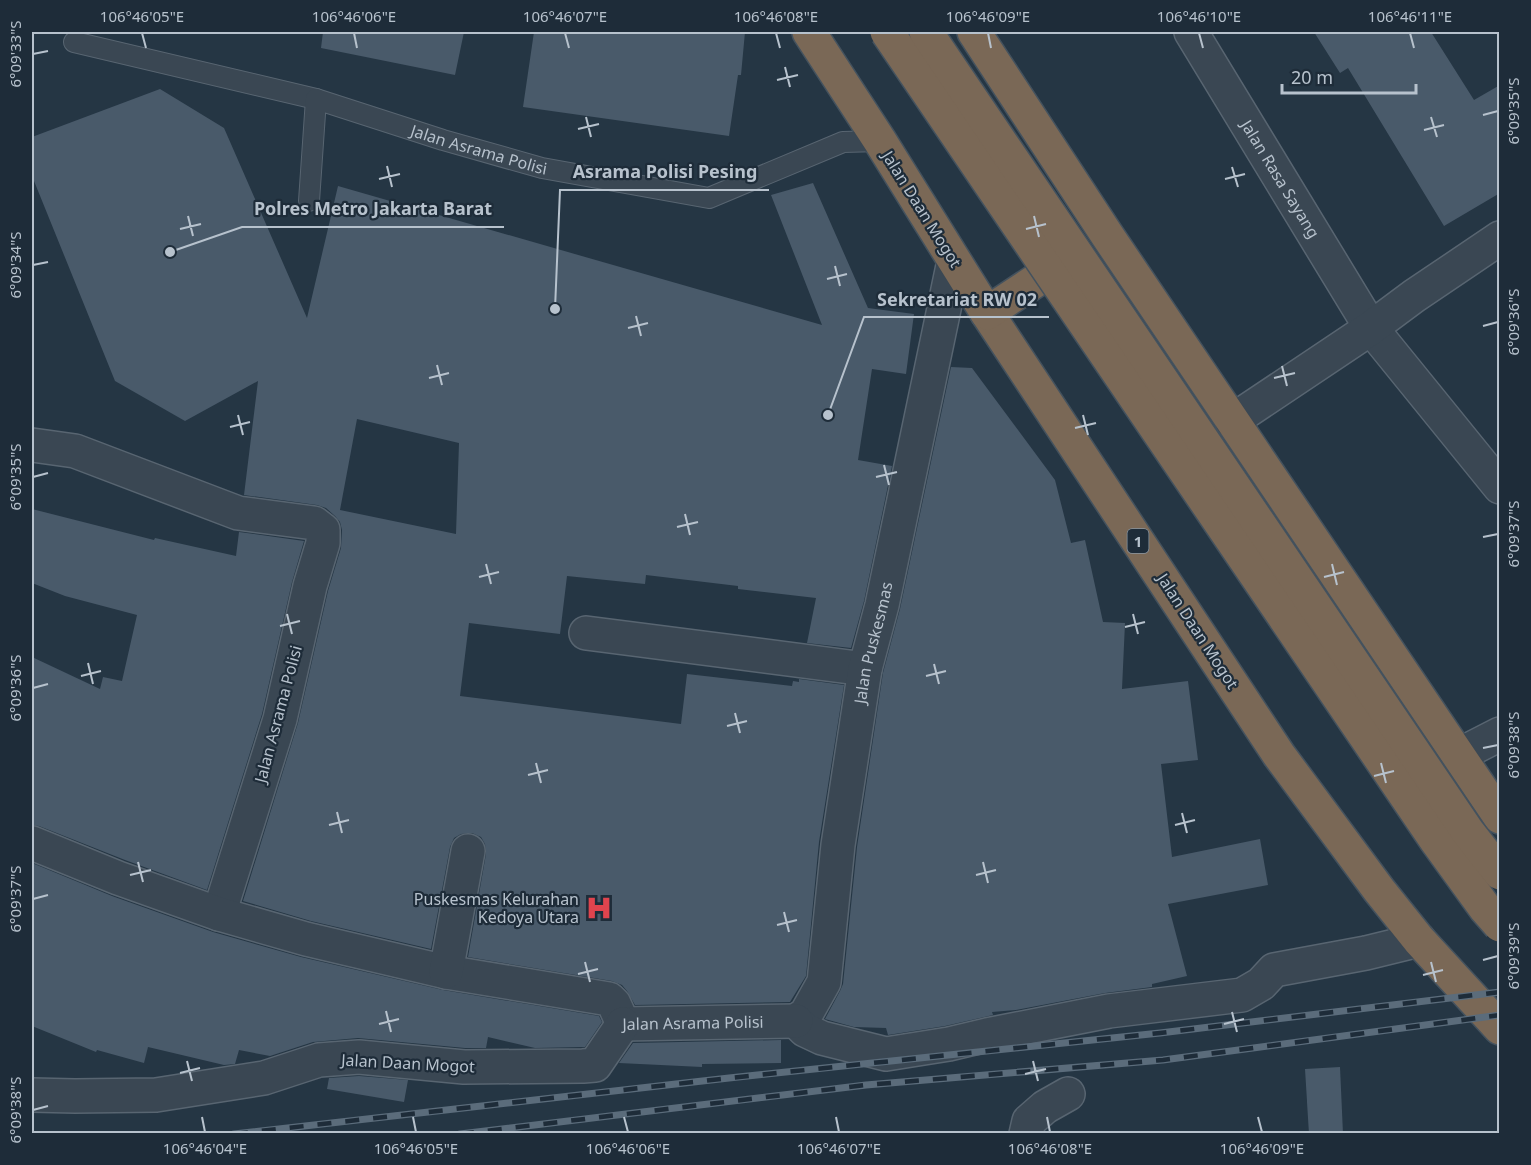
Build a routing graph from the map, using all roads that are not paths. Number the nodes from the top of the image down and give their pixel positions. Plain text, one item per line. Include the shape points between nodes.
1 (809, 32) edge
2 (887, 32) edge
3 (926, 32) edge
4 (974, 32) edge
5 (1191, 32) edge
6 (74, 42) dead end
7 (316, 99) junction
8 (880, 141) junction
9 (309, 201) dead end
10 (1107, 235) junction
11 (1500, 238) edge
12 (954, 261) junction
13 (987, 313) junction
14 (1371, 328) junction
15 (1232, 421) junction
16 (32, 445) edge
17 (1500, 487) edge
18 (586, 633) dead end
19 (865, 669) junction
20 (1500, 734) edge
21 (1459, 755) junction
22 (1500, 817) edge
23 (32, 843) edge
24 (468, 851) dead end
25 (1500, 873) edge
26 (219, 914) junction
27 (1500, 925) edge
28 (1419, 940) junction
29 (446, 972) junction
30 (796, 1021) junction
31 (623, 1024) junction
32 (1500, 1028) edge
33 (1068, 1094) dead end
34 (32, 1095) edge
35 (1026, 1134) edge

1 - 8 highway, Jalan Daan Mogot / 1
2 - 27 highway, bridge via 1435,839
3 - 25 highway, bridge via 1468,832
4 - 10 highway
5 - 14 street, Jalan Rasa Sayang
6 - 7 lane, Jalan Asrama Polisi
7 - 8 lane, Jalan Asrama Polisi via 542,168 709,198 843,142
7 - 9 lane
8 - 12 highway, Jalan Daan Mogot / 1
10 - 13 highway
10 - 15 highway
11 - 14 street
12 - 13 highway, Jalan Daan Mogot / 1
12 - 19 street, Jalan Puskesmas
13 - 28 highway, Jalan Daan Mogot / 1 via 1279,755
14 - 15 street
14 - 17 street, Jalan Rasa Sayang
15 - 21 highway
16 - 26 street, Jalan Asrama Polisi via 75,452 238,513 315,523 323,530 280,719
18 - 19 street
19 - 30 street, Jalan Puskesmas via 838,845 824,982 806,1014
20 - 21 street
21 - 22 highway
23 - 26 street, Jalan Asrama Polisi
24 - 29 street
26 - 29 street, Jalan Asrama Polisi
28 - 30 street via 1274,970 1261,984 1242,995 1109,1011 886,1054 822,1038
28 - 32 highway, Jalan Daan Mogot / 1
29 - 31 street, Jalan Asrama Polisi via 609,999
30 - 31 street, Jalan Asrama Polisi
31 - 34 street, Jalan Daan Mogot via 595,1065 464,1067 359,1057 319,1060 264,1078 156,1095
33 - 35 street via 1029,1121

